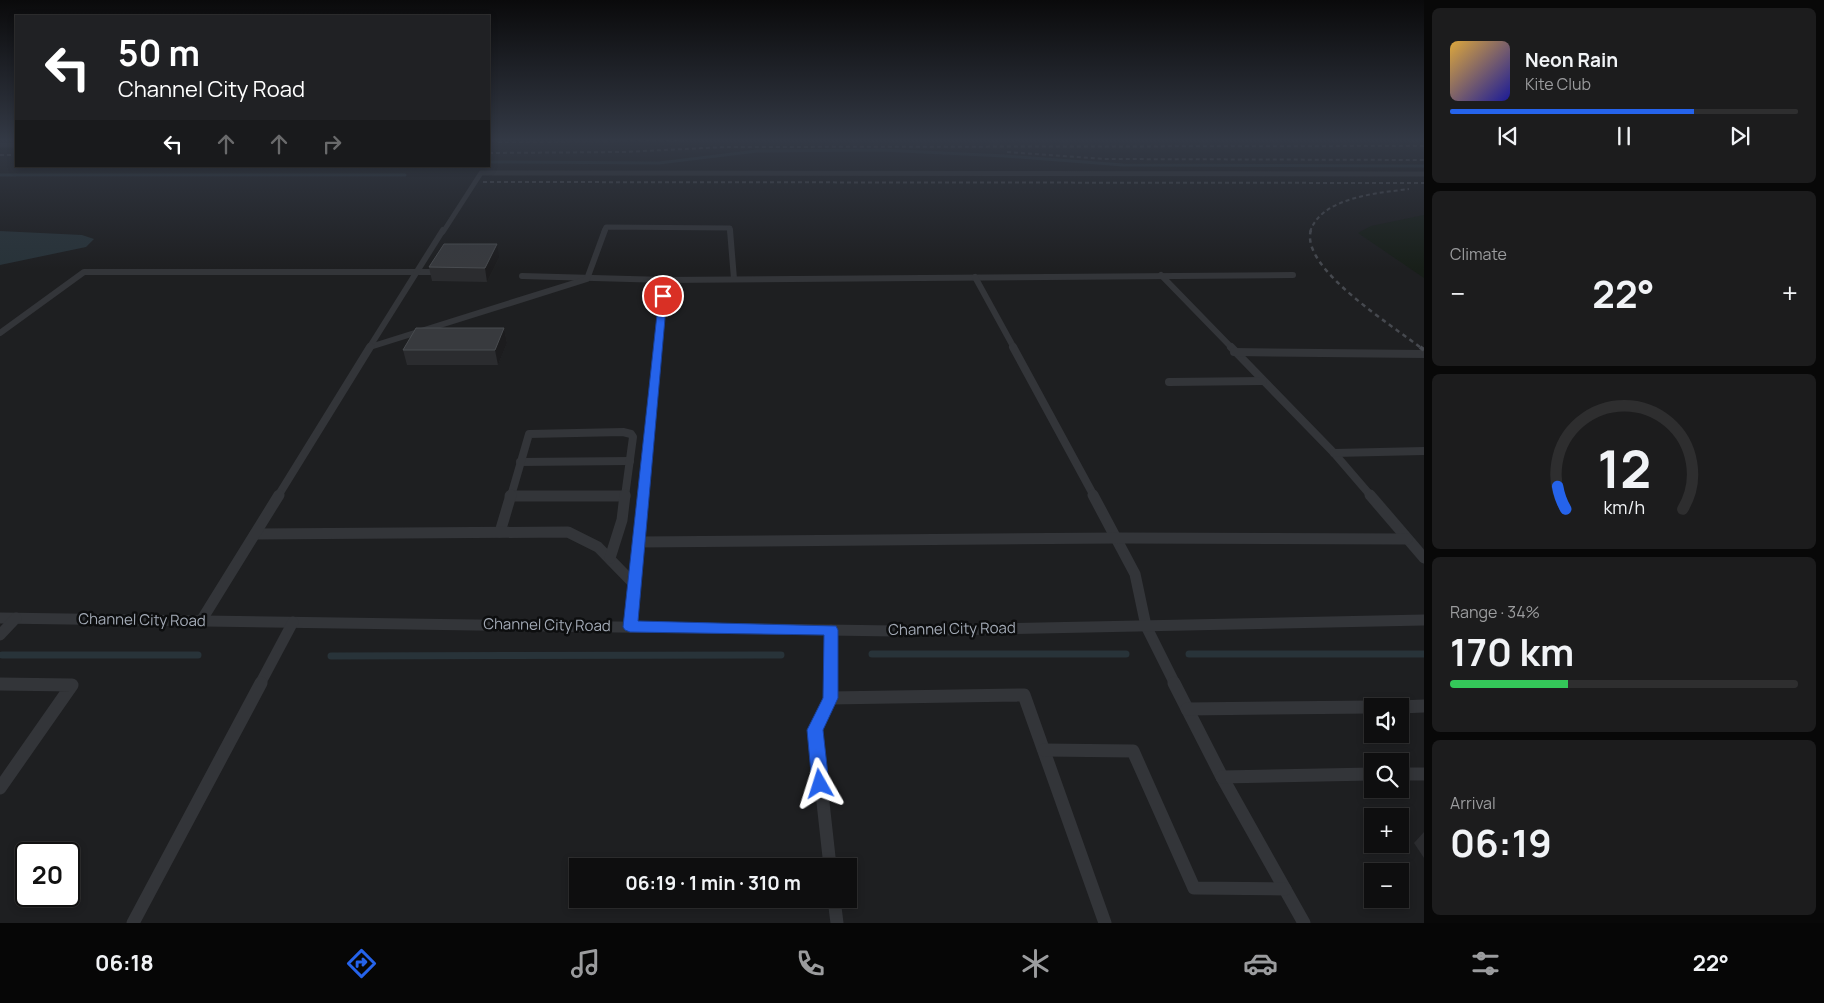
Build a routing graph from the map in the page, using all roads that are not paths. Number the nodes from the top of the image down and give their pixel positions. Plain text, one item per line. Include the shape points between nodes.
1 (475, 182) edge
2 (416, 272) junction
3 (434, 272) edge
4 (1161, 275) junction
5 (1293, 275) dead end
6 (522, 276) dead end
7 (975, 277) junction
8 (587, 279) junction
9 (734, 279) junction
10 (664, 280) junction
11 (0, 333) edge
12 (370, 347) junction
13 (1234, 352) junction
14 (1424, 354) edge
15 (1263, 381) junction
16 (1169, 382) dead end
17 (1424, 451) edge
18 (1334, 453) junction
19 (630, 461) junction
20 (520, 462) junction
21 (510, 496) junction
22 (625, 496) junction
23 (500, 532) junction
24 (254, 534) junction
25 (1117, 538) junction
26 (1407, 539) junction
27 (639, 542) junction
28 (610, 558) junction
29 (1424, 558) edge
30 (634, 585) junction
31 (0, 618) edge
32 (16, 618) junction
33 (1424, 620) edge
34 (201, 621) junction
35 (293, 622) junction
36 (1146, 626) junction
37 (630, 627) junction
38 (831, 630) junction
39 (0, 635) edge
40 (0, 684) edge
41 (830, 698) junction
42 (1424, 706) edge
43 (1364, 707) edge
44 (1409, 707) edge
45 (1187, 709) junction
46 (1044, 750) junction
47 (1364, 774) edge
48 (1409, 774) edge
49 (1424, 774) edge
50 (1222, 777) junction
51 (0, 788) edge
52 (829, 858) edge
53 (1286, 889) junction
54 (836, 908) edge
55 (133, 923) edge
56 (838, 923) edge
57 (1105, 923) edge
58 (1304, 923) edge

1 - 2 lane
2 - 3 lane
2 - 11 lane via 84,272
2 - 12 lane
4 - 5 lane
4 - 7 lane
4 - 13 lane
6 - 8 lane
7 - 9 lane
7 - 25 lane
8 - 9 lane via 606,227 615,227 730,228
8 - 10 lane
8 - 12 lane
9 - 10 lane
10 - 27 lane
12 - 24 lane
13 - 14 lane
13 - 15 lane
15 - 16 lane
15 - 18 lane
17 - 18 lane
18 - 26 lane
19 - 20 lane
19 - 20 lane via 631,434 533,432 527,436
19 - 22 lane
20 - 21 lane
21 - 22 lane
21 - 23 lane
22 - 28 lane via 622,520
23 - 24 lane
23 - 28 lane via 568,532 592,541
24 - 34 lane
25 - 26 lane
25 - 27 lane
25 - 36 lane via 1135,574
26 - 29 lane
27 - 30 lane
28 - 30 lane
30 - 37 lane
31 - 32 lane, Channel City Road
32 - 34 lane, Channel City Road
32 - 39 lane
33 - 36 lane, Channel City Road
34 - 35 lane, Channel City Road
35 - 37 lane, Channel City Road
35 - 55 lane
36 - 38 lane, Channel City Road
36 - 45 lane
37 - 38 lane, Channel City Road
38 - 41 lane
40 - 51 lane via 72,685
41 - 46 lane via 1024,696
41 - 52 lane via 815,730
42 - 44 lane
43 - 45 lane
45 - 50 lane
46 - 53 lane via 1133,751 1194,888
46 - 57 lane
47 - 50 lane
48 - 49 lane
50 - 53 lane
53 - 58 lane
54 - 56 lane

